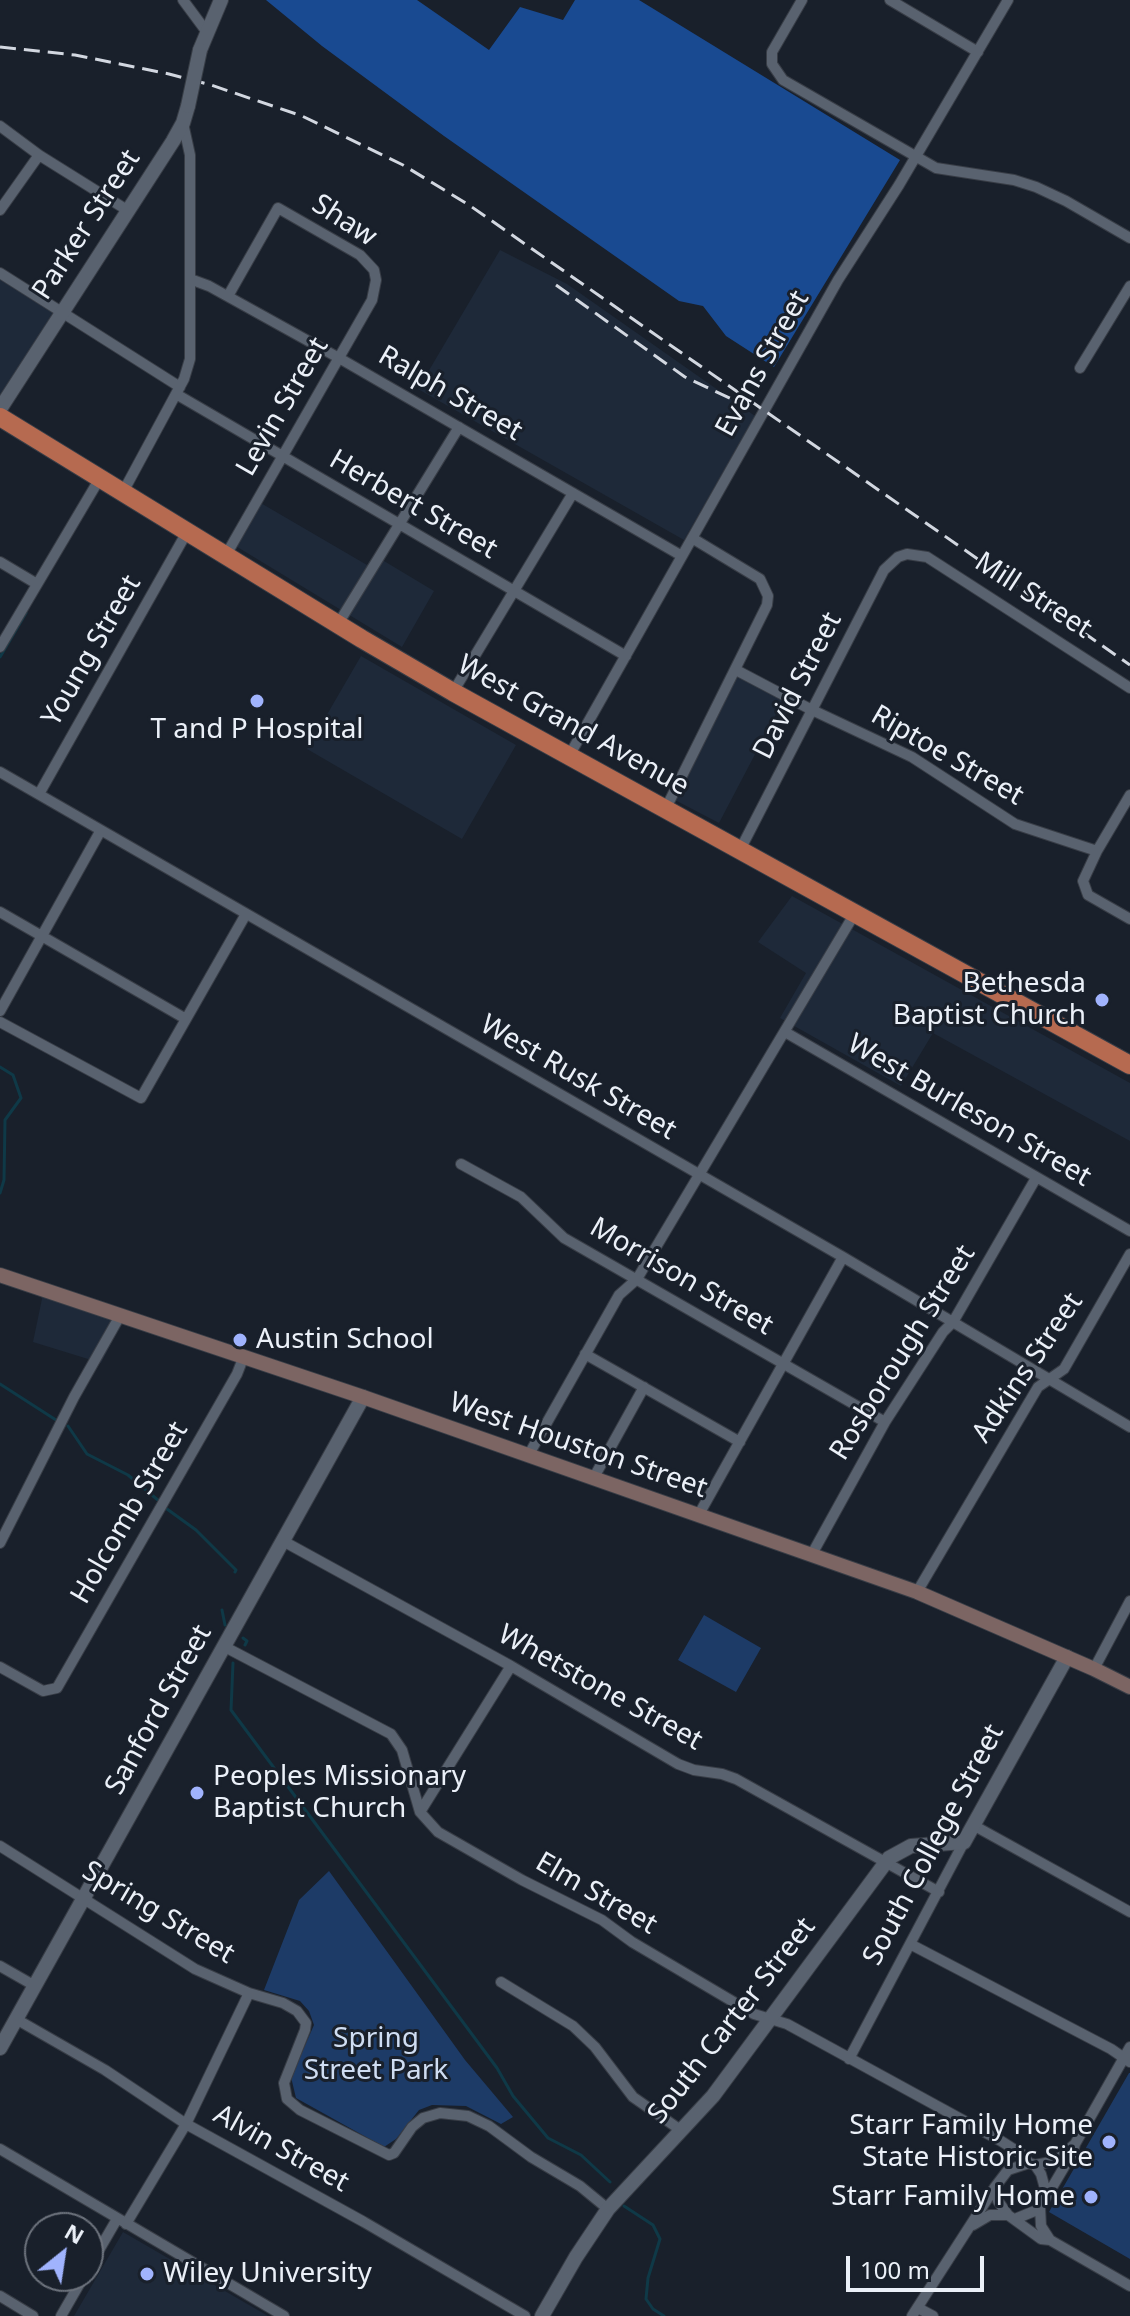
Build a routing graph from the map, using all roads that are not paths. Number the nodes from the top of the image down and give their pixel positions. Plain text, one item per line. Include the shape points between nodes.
1 (183, 0) edge
2 (221, 0) edge
3 (802, 0) edge
4 (890, 0) edge
5 (1008, 0) edge
6 (206, 31) junction
7 (978, 52) junction
8 (183, 123) junction
9 (0, 126) edge
10 (39, 155) junction
11 (915, 158) junction
12 (0, 210) edge
13 (127, 210) junction
14 (1130, 238) edge
15 (0, 273) edge
16 (190, 279) junction
17 (376, 280) joint
18 (1130, 286) edge
19 (228, 296) junction
20 (63, 312) junction
21 (339, 358) junction
22 (1080, 368) dead end
23 (178, 391) junction
24 (0, 409) edge
25 (0, 417) edge
26 (459, 427) junction
27 (281, 457) junction
28 (100, 478) junction
29 (123, 492) junction
30 (573, 493) junction
31 (399, 525) junction
32 (187, 532) junction
33 (692, 538) junction
34 (907, 554) joint
35 (226, 555) junction
36 (682, 556) junction
37 (0, 562) edge
38 (37, 584) junction
39 (514, 592) junction
40 (338, 624) junction
41 (0, 647) edge
42 (626, 656) junction
43 (736, 670) junction
44 (1130, 688) edge
45 (453, 692) junction
46 (812, 710) junction
47 (569, 756) junction
48 (0, 772) edge
49 (39, 794) junction
50 (1130, 795) edge
51 (665, 810) junction
52 (101, 830) junction
53 (740, 850) junction
54 (1097, 851) junction
55 (0, 912) edge
56 (855, 913) junction
57 (246, 914) junction
58 (1130, 919) edge
59 (42, 936) junction
60 (0, 1011) edge
61 (186, 1019) junction
62 (0, 1022) edge
63 (785, 1032) junction
64 (1129, 1061) edge
65 (461, 1164) dead end
66 (697, 1174) junction
67 (1036, 1178) junction
68 (1130, 1231) edge
69 (1130, 1254) edge
70 (843, 1257) junction
71 (0, 1275) edge
72 (637, 1279) junction
73 (121, 1314) junction
74 (953, 1322) junction
75 (585, 1354) junction
76 (244, 1356) junction
77 (784, 1364) junction
78 (1049, 1377) junction
79 (644, 1387) junction
80 (363, 1397) junction
81 (885, 1422) junction
82 (1130, 1427) edge
83 (740, 1442) junction
84 (528, 1456) junction
85 (593, 1479) junction
86 (698, 1516) junction
87 (283, 1541) junction
88 (0, 1543) edge
89 (812, 1554) junction
90 (917, 1592) junction
91 (1130, 1601) edge
92 (225, 1647) junction
93 (1067, 1657) junction
94 (511, 1666) junction
95 (0, 1667) edge
96 (1094, 1669) junction
97 (1130, 1687) edge
98 (420, 1812) junction
99 (973, 1825) junction
100 (964, 1842) junction
101 (0, 1846) edge
102 (885, 1863) junction
103 (939, 1892) junction
104 (83, 1898) junction
105 (1130, 1912) edge
106 (910, 1944) junction
107 (0, 1966) edge
108 (501, 1982) dead end
109 (35, 1986) junction
110 (249, 1993) junction
111 (16, 2019) junction
112 (771, 2019) junction
113 (1130, 2047) edge
114 (0, 2048) edge
115 (849, 2059) junction
116 (1127, 2060) edge
117 (186, 2124) junction
118 (682, 2131) junction
119 (993, 2139) junction
120 (1075, 2144) junction
121 (0, 2149) edge
122 (1032, 2164) junction
123 (1004, 2173) junction
124 (995, 2187) junction
125 (1047, 2196) junction
126 (1040, 2207) junction
127 (608, 2209) junction
128 (1012, 2217) junction
129 (122, 2222) junction
130 (973, 2225) junction
131 (1050, 2240) junction
132 (104, 2247) edge
133 (1130, 2286) edge
134 (75, 2292) edge
135 (0, 2296) edge
136 (915, 2312) edge
137 (33, 2316) edge
138 (61, 2316) edge
139 (284, 2316) edge
140 (525, 2316) edge
141 (542, 2316) edge
142 (933, 2316) edge

1 - 6 street
2 - 6 street, Parker Street
3 - 11 street via 775,45 772,64 783,80
4 - 7 street
5 - 7 street, Evans Street
6 - 8 street, Parker Street, bridge
7 - 11 street, Evans Street
8 - 13 street, Parker Street
8 - 16 street via 190,155
9 - 10 street
10 - 12 street
10 - 13 street
11 - 14 street via 946,171 1036,187
11 - 33 street, Evans Street via 838,280
13 - 20 street, Parker Street
15 - 20 street, Herbert Street
16 - 19 street, Ralph Street
16 - 23 street via 191,349
17 - 19 street, Shaw via 360,255 278,208
17 - 21 street, Levin Street via 372,300
18 - 22 street
19 - 21 street, Ralph Street
20 - 23 street, Herbert Street
20 - 24 street, Parker Street
21 - 26 street, Ralph Street
21 - 27 street, Levin Street
23 - 27 street, Herbert Street
23 - 29 street
25 - 28 highway, West Grand Avenue
26 - 30 street, Ralph Street
26 - 31 street
27 - 31 street, Herbert Street
27 - 35 street, Levin Street
28 - 29 highway, West Grand Avenue
28 - 38 street
29 - 32 highway, West Grand Avenue
30 - 36 street, Ralph Street
30 - 39 street
31 - 39 street, Herbert Street
31 - 40 street
32 - 35 highway, West Grand Avenue
32 - 49 street, Young Street
33 - 36 street, Evans Street
33 - 43 street via 753,573 765,587 764,613
34 - 44 street, Mill Street via 927,557
34 - 46 street, David Street via 884,570
35 - 40 highway, West Grand Avenue
36 - 42 street, Evans Street
37 - 38 street
38 - 41 street
39 - 42 street, Herbert Street
39 - 45 street
40 - 45 highway, West Grand Avenue
42 - 47 street, Evans Street
43 - 46 street, Riptoe Street
43 - 51 street
45 - 47 highway, West Grand Avenue
46 - 53 street, David Street
46 - 54 street, Riptoe Street via 912,757 1015,824
47 - 51 highway, West Grand Avenue
48 - 49 street, West Rusk Street
49 - 52 street, West Rusk Street
50 - 54 street
51 - 53 highway, West Grand Avenue
52 - 57 street, West Rusk Street
52 - 59 street
53 - 56 highway, West Grand Avenue
54 - 58 street via 1083,881 1085,891
55 - 59 street
56 - 63 street
56 - 64 highway, West Grand Avenue
57 - 61 street
57 - 66 street, West Rusk Street
59 - 60 street
59 - 61 street
61 - 62 street via 141,1098
63 - 66 street
63 - 67 street, West Burleson Street
65 - 72 street, Morrison Street via 515,1192 557,1233
66 - 70 street, West Rusk Street
66 - 72 street
67 - 68 street, West Burleson Street
67 - 74 street, Rosborough Street
69 - 78 street, Adkins Street via 1064,1369
70 - 74 street, West Rusk Street
70 - 77 street
71 - 73 main road, West Houston Street
72 - 75 street via 619,1295
72 - 77 street, Morrison Street
73 - 76 main road, West Houston Street
73 - 88 street
74 - 78 street, West Rusk Street
74 - 81 street, Rosborough Street
75 - 79 street
75 - 84 street
76 - 80 main road, West Houston Street
76 - 95 street, Holcomb Street via 69,1670 53,1690 43,1691
77 - 81 street, Morrison Street
77 - 83 street
78 - 82 street, West Rusk Street
78 - 90 street, Adkins Street via 1038,1387
79 - 83 street
79 - 85 street
80 - 84 main road, West Houston Street
80 - 87 street, Sanford Street
81 - 89 street, Rosborough Street
83 - 86 street
84 - 85 main road, West Houston Street
85 - 86 main road, West Houston Street
86 - 89 main road, West Houston Street
87 - 92 street, Sanford Street
87 - 94 street, Whetstone Street
89 - 90 main road, West Houston Street
90 - 93 main road, West Houston Street
91 - 96 street
92 - 98 street via 391,1734 402,1750
92 - 104 street, Sanford Street
93 - 96 main road, West Houston Street
93 - 99 street, South College Street
94 - 98 street
94 - 102 street, Whetstone Street via 678,1764 736,1779
96 - 97 main road, West Houston Street
98 - 112 street, Elm Street via 446,1837
99 - 100 street, South College Street
99 - 105 street
100 - 102 street, South Carter Street via 911,1846
100 - 103 street, South College Street
101 - 104 street, Spring Street
102 - 103 street, Whetstone Street
102 - 112 street, South Carter Street
103 - 106 street, South College Street
104 - 109 street, Sanford Street
104 - 110 street, Spring Street via 195,1969
106 - 115 street, South College Street
106 - 116 street
107 - 109 street
108 - 118 street via 573,2026 633,2097
109 - 111 street, Sanford Street
110 - 117 street
110 - 127 street, Spring Street via 291,2006 306,2023 284,2083 287,2099 300,2110 389,2155 423,2118 440,2113 468,2116
111 - 114 street, Sanford Street
111 - 117 street, Alvin Street
112 - 115 street, Elm Street
112 - 118 street, South Carter Street
113 - 116 street
115 - 119 street, Elm Street
116 - 120 street
117 - 129 street
117 - 140 street, Alvin Street
118 - 127 street, South Carter Street
119 - 122 street, Elm Street
119 - 123 street via 1008,2155
120 - 122 street via 1056,2161
120 - 125 street
121 - 129 street
122 - 123 street
122 - 125 street
123 - 124 street
124 - 128 street via 998,2201
124 - 130 street
125 - 126 street
126 - 128 street
126 - 131 street via 1041,2226
127 - 141 street, South Carter Street
128 - 130 street via 990,2215
128 - 131 street via 1024,2229
129 - 132 street
129 - 139 street
130 - 136 street
131 - 133 street
134 - 138 street
135 - 137 street
136 - 142 street

